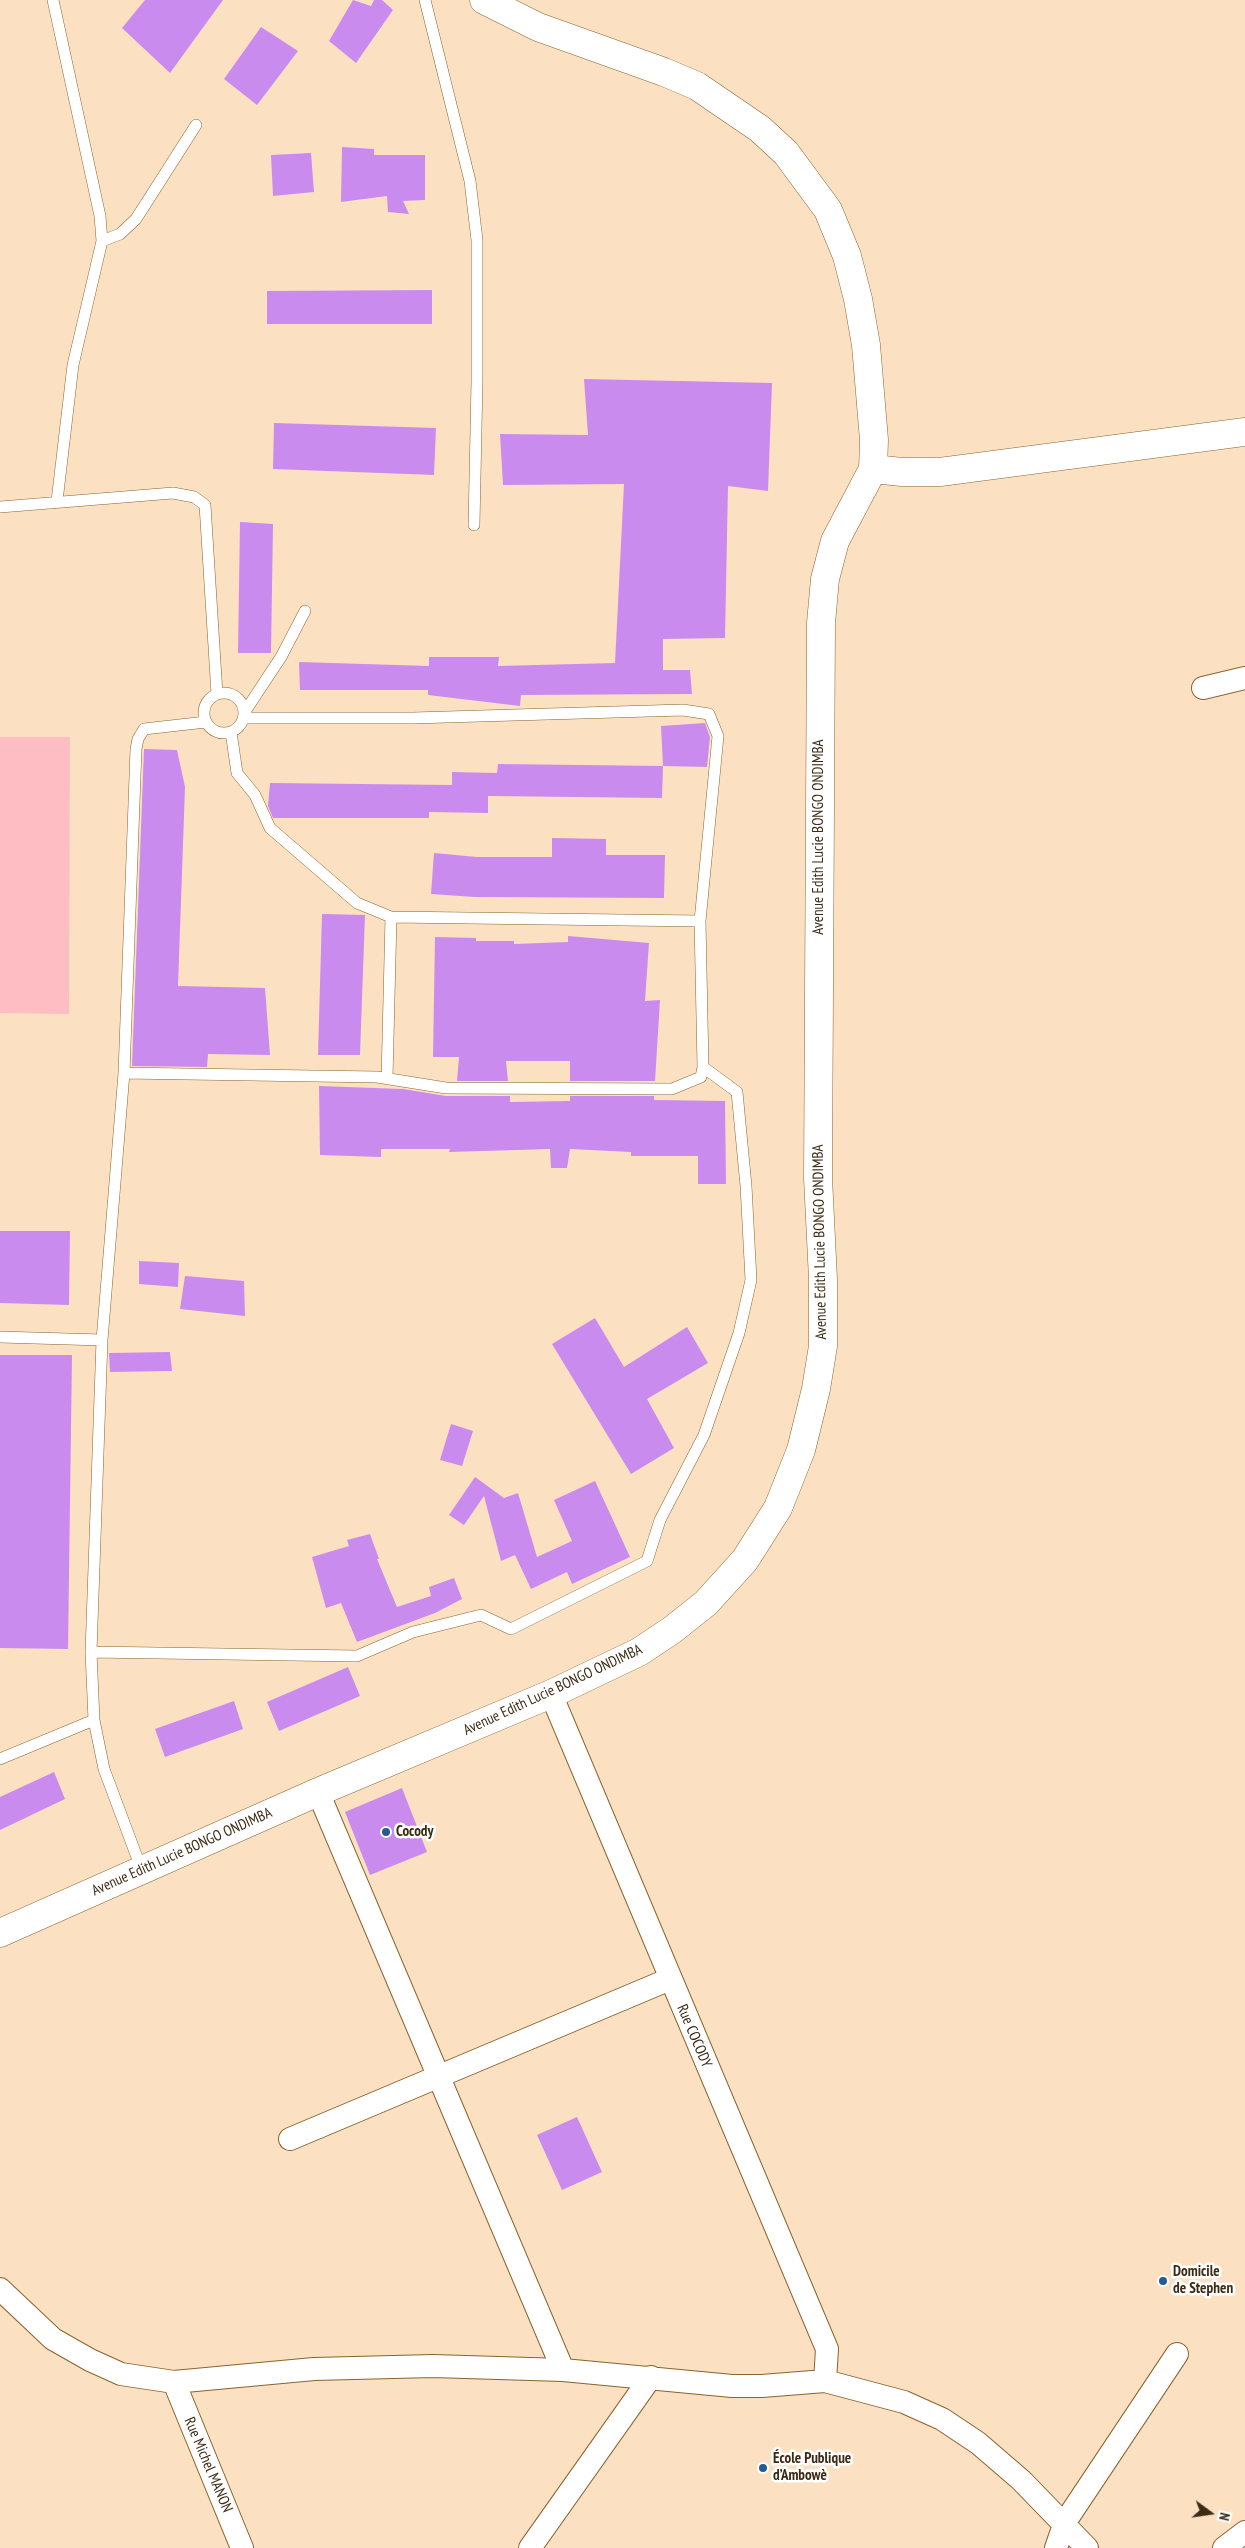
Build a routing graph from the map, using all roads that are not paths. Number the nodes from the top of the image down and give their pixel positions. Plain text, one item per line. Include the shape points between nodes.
1 (52, 0) edge
2 (425, 0) edge
3 (484, 0) edge
4 (196, 125) dead end
5 (102, 241) junction
6 (1245, 432) edge
7 (873, 469) junction
8 (57, 501) junction
9 (0, 507) edge
10 (474, 525) dead end
11 (305, 611) dead end
12 (1245, 678) edge
13 (1203, 688) dead end
14 (216, 694) junction
15 (244, 716) junction
16 (206, 722) junction
17 (231, 732) junction
18 (391, 917) junction
19 (700, 921) junction
20 (703, 1067) junction
21 (124, 1073) junction
22 (387, 1079) junction
23 (0, 1337) edge
24 (102, 1340) junction
25 (91, 1652) junction
26 (551, 1694) junction
27 (94, 1720) junction
28 (0, 1759) edge
29 (318, 1792) junction
30 (141, 1868) junction
31 (0, 1933) edge
32 (670, 1979) junction
33 (439, 2077) junction
34 (290, 2139) dead end
35 (0, 2289) edge
36 (1178, 2354) dead end
37 (564, 2370) junction
38 (651, 2377) junction
39 (825, 2381) junction
40 (174, 2382) junction
41 (1065, 2522) junction
42 (1245, 2532) edge
43 (242, 2548) edge
44 (530, 2548) edge
45 (1056, 2548) edge
46 (1088, 2548) edge
47 (1224, 2548) edge

1 - 5 lane via 100,216
2 - 10 lane via 470,181 477,240
3 - 7 main road via 538,27 697,86 754,124 786,153 828,210 847,256 866,345 874,440
4 - 5 lane via 136,219 120,234
5 - 8 lane via 73,365
6 - 7 main road via 940,472
7 - 26 main road, Avenue Edith Lucie BONGO ONDIMBA via 834,541 821,623 818,1178 823,1346 801,1450 778,1508 745,1560 706,1603 639,1652
8 - 9 lane
8 - 14 lane via 173,493 194,497 205,504
11 - 15 lane via 282,657
12 - 13 street
14 - 15 lane via 236,696
14 - 16 lane via 206,702
15 - 17 lane
15 - 19 lane via 413,718 683,710 709,714 718,736
16 - 17 lane via 220,733
16 - 21 lane via 144,729 138,739
17 - 18 lane via 237,773 255,795 270,828 357,903
18 - 19 lane
18 - 22 lane
19 - 20 lane
20 - 22 lane via 701,1077 672,1089 446,1088
20 - 25 lane via 737,1092 751,1280 739,1334 704,1435 660,1520 647,1561 511,1629 481,1616 413,1632 357,1656
21 - 22 lane
21 - 24 lane
23 - 24 lane
24 - 25 lane
25 - 27 lane
26 - 29 main road, Avenue Edith Lucie BONGO ONDIMBA
26 - 32 street, Rue COCODY
27 - 28 lane
27 - 30 lane via 104,1769
29 - 30 main road, Avenue Edith Lucie BONGO ONDIMBA
29 - 33 street
30 - 31 main road, Avenue Edith Lucie BONGO ONDIMBA
32 - 33 street
32 - 39 street, Rue COCODY via 827,2349
33 - 34 street
33 - 37 street
35 - 40 street via 53,2339 90,2360 121,2374
36 - 41 street
37 - 38 street
37 - 40 street via 433,2366 314,2369
38 - 39 street via 732,2386
38 - 44 street
39 - 41 street via 904,2402 942,2419 978,2443
40 - 43 street, Rue Michel MANON
41 - 45 street
41 - 46 street
42 - 47 street

